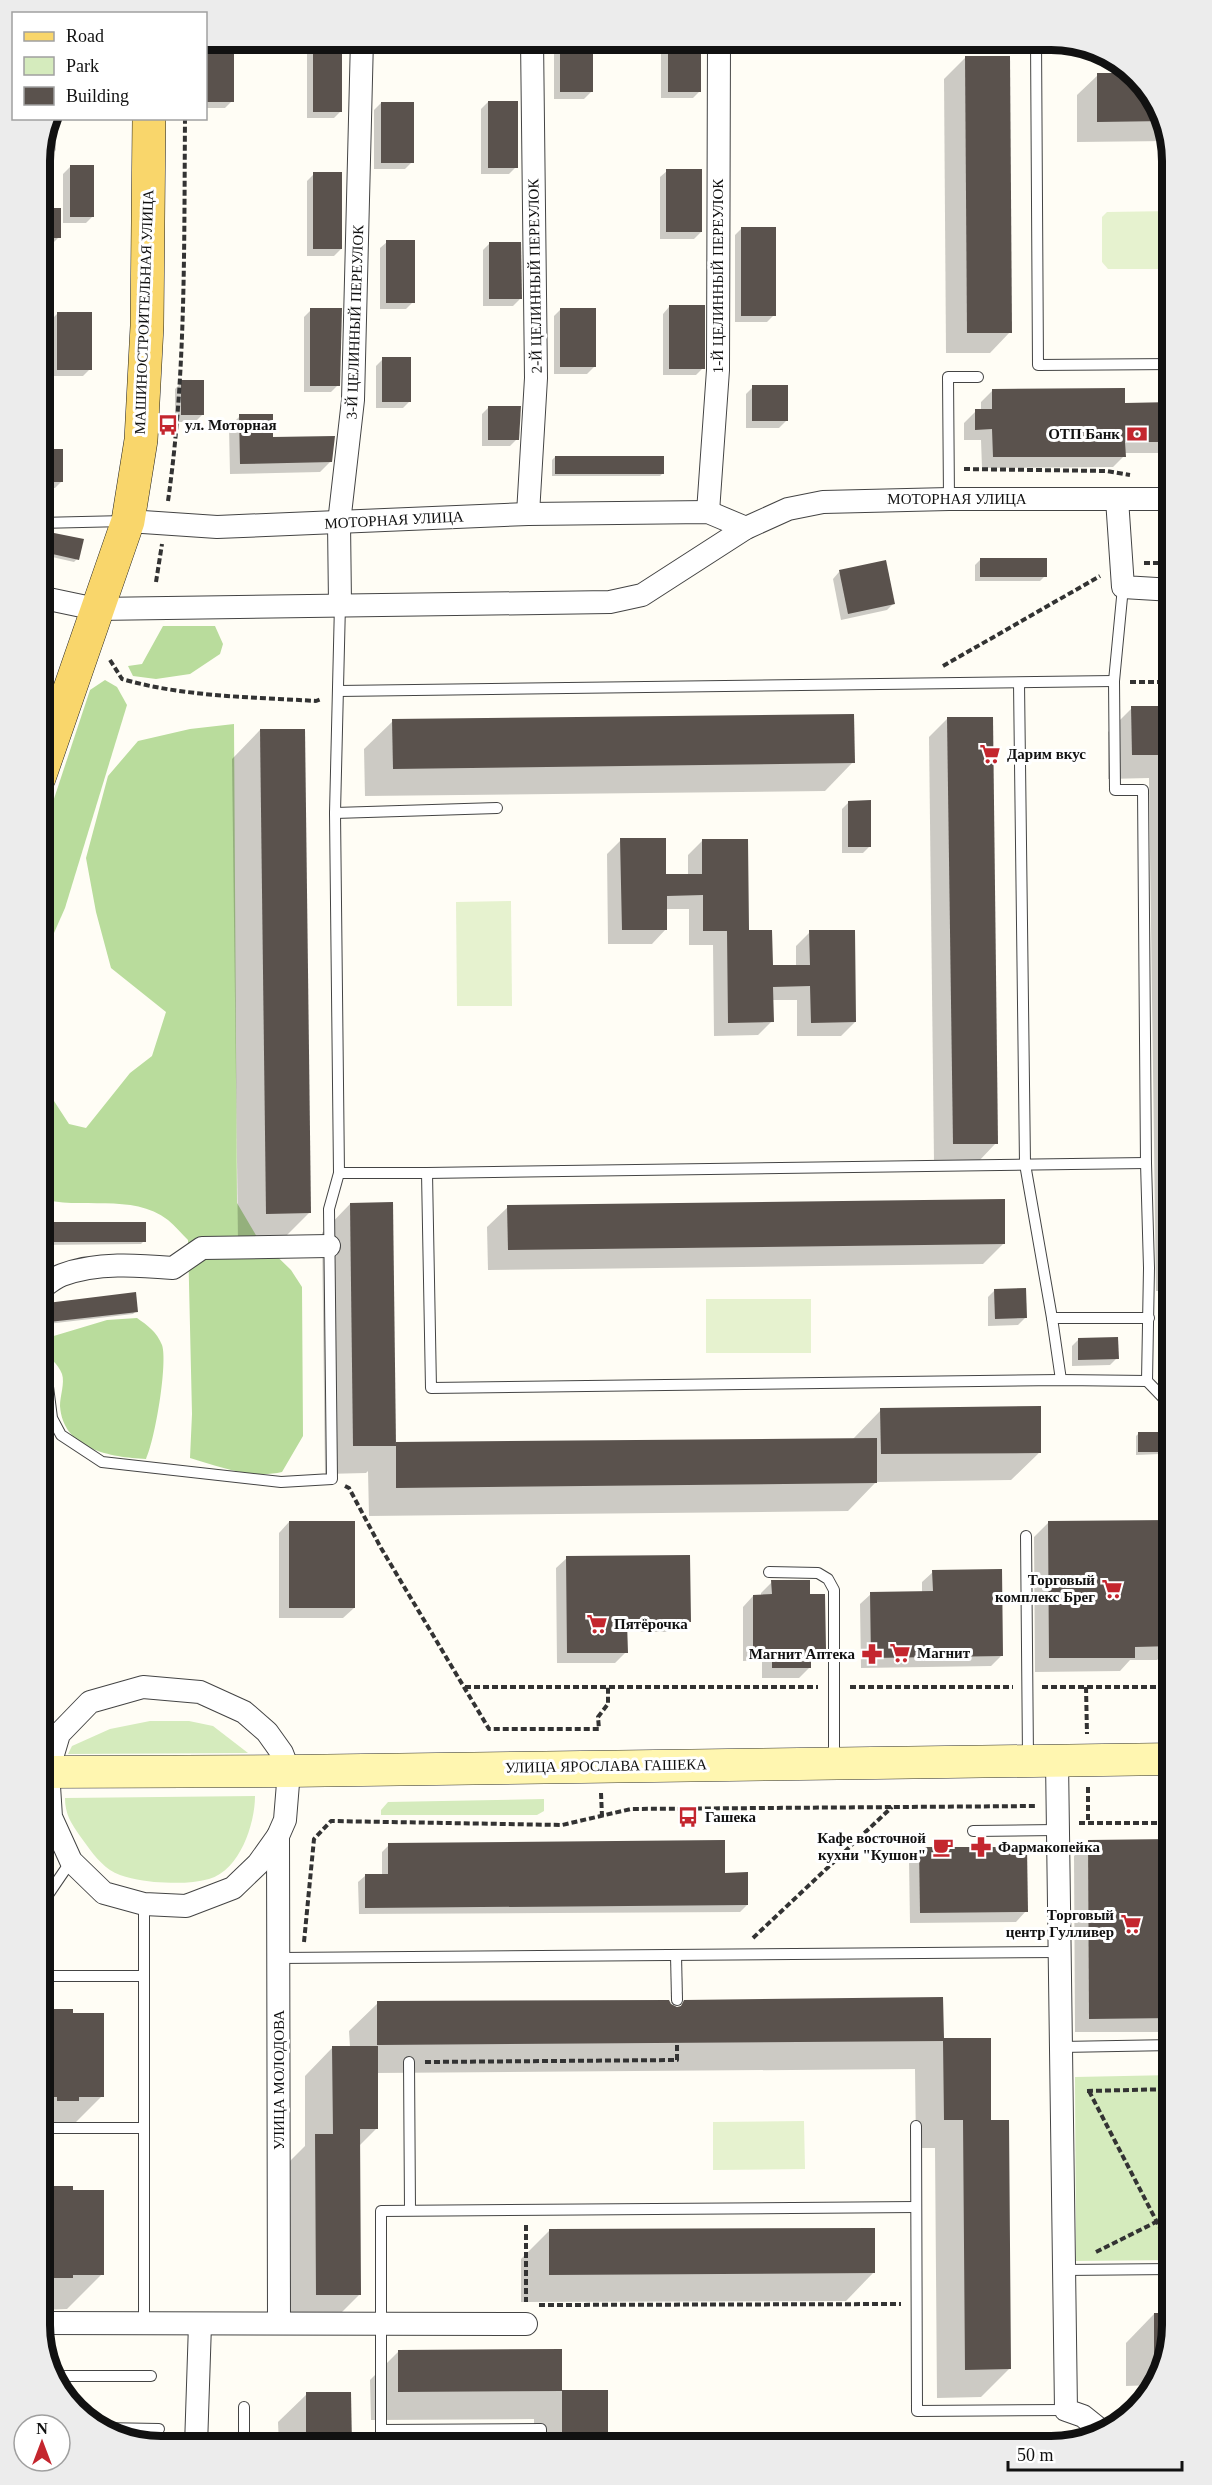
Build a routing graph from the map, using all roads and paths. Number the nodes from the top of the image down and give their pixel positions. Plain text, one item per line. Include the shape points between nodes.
1 (362, 50) edge
2 (532, 50) edge
3 (719, 50) edge
4 (1036, 50) edge
5 (149, 120) edge
6 (185, 120) edge
7 (1162, 364) edge
8 (978, 377) dead end
9 (948, 469) junction
10 (1137, 476) dead end
11 (948, 499) junction
12 (1118, 499) junction
13 (1162, 499) edge
14 (708, 512) junction
15 (528, 514) junction
16 (128, 521) junction
17 (50, 523) edge
18 (165, 523) junction
19 (339, 523) junction
20 (746, 528) junction
21 (1122, 563) junction
22 (1162, 563) edge
23 (156, 582) dead end
24 (1123, 586) junction
25 (1162, 589) edge
26 (50, 599) edge
27 (340, 604) junction
28 (96, 609) junction
29 (110, 657) dead end
30 (1114, 681) junction
31 (1162, 682) edge
32 (1019, 683) junction
33 (910, 684) junction
34 (338, 691) junction
35 (50, 745) edge
36 (497, 808) dead end
37 (335, 813) junction
38 (1146, 1163) junction
39 (1025, 1164) junction
40 (339, 1173) junction
41 (427, 1173) junction
42 (329, 1246) junction
43 (50, 1282) edge
44 (1052, 1318) junction
45 (1149, 1318) junction
46 (1061, 1380) junction
47 (1147, 1381) junction
48 (1162, 1397) edge
49 (50, 1402) edge
50 (332, 1479) junction
51 (1026, 1536) dead end
52 (769, 1572) dead end
53 (608, 1687) dead end
54 (50, 1757) edge
55 (1162, 1759) edge
56 (1043, 1761) junction
57 (834, 1763) junction
58 (289, 1771) junction
59 (50, 1772) edge
60 (892, 1807) junction
61 (50, 1811) edge
62 (1057, 1820) junction
63 (1162, 1823) edge
64 (973, 1831) dead end
65 (278, 1836) junction
66 (71, 1861) junction
67 (50, 1892) edge
68 (144, 1904) junction
69 (1059, 1952) junction
70 (676, 1955) junction
71 (735, 1955) junction
72 (279, 1958) junction
73 (303, 1958) junction
74 (50, 1976) edge
75 (144, 1976) junction
76 (677, 2000) dead end
77 (677, 2044) dead end
78 (1162, 2045) edge
79 (1060, 2047) junction
80 (409, 2062) joint
81 (1162, 2089) edge
82 (1062, 2091) junction
83 (1089, 2091) junction
84 (916, 2126) dead end
85 (50, 2128) edge
86 (144, 2128) junction
87 (916, 2207) junction
88 (526, 2209) junction
89 (410, 2210) junction
90 (1162, 2218) edge
91 (1158, 2221) junction
92 (1162, 2230) edge
93 (1091, 2255) dead end
94 (1162, 2269) edge
95 (1064, 2270) junction
96 (916, 2304) junction
97 (530, 2312) junction
98 (50, 2323) edge
99 (279, 2323) junction
100 (144, 2324) junction
101 (200, 2324) junction
102 (381, 2324) junction
103 (62, 2376) edge
104 (151, 2376) dead end
105 (244, 2407) dead end
106 (1066, 2410) junction
107 (1096, 2426) edge
108 (121, 2428) edge
109 (159, 2428) dead end
110 (381, 2430) junction
111 (196, 2435) edge
112 (244, 2435) edge
113 (381, 2435) edge
114 (541, 2435) edge

1 - 19 street, 3-Й ЦЕЛИННЫЙ ПЕРЕУЛОК via 353,400
2 - 15 street, 2-Й ЦЕЛИННЫЙ ПЕРЕУЛОК via 536,378
3 - 14 street, 1-Й ЦЕЛИННЫЙ ПЕРЕУЛОК via 718,370
4 - 7 lane via 1038,365
5 - 16 main road, МАШИНОСТРОИТЕЛЬНАЯ УЛИЦА via 147,326 141,440
6 - 18 path via 177,441
8 - 9 lane via 948,377
9 - 10 path via 1106,471
9 - 11 lane
11 - 12 street, МОТОРНАЯ УЛИЦА
11 - 20 street, МОТОРНАЯ УЛИЦА via 823,502 788,509
12 - 13 street, МОТОРНАЯ УЛИЦА
12 - 21 street
14 - 15 street, МОТОРНАЯ УЛИЦА
14 - 20 street, МОТОРНАЯ УЛИЦА
15 - 19 street, МОТОРНАЯ УЛИЦА
16 - 17 lane, МОТОРНАЯ УЛИЦА
16 - 18 street, МОТОРНАЯ УЛИЦА
16 - 28 main road, МАШИНОСТРОИТЕЛЬНАЯ УЛИЦА
18 - 19 street, МОТОРНАЯ УЛИЦА via 217,527
18 - 23 path
19 - 27 street, 3-Й ЦЕЛИННЫЙ ПЕРЕУЛОК
20 - 27 street, МОТОРНАЯ УЛИЦА via 642,595 610,602
21 - 22 path
21 - 24 street
21 - 33 path
24 - 25 street
24 - 30 lane
26 - 28 street, МОТОРНАЯ УЛИЦА
27 - 28 street, МОТОРНАЯ УЛИЦА
27 - 34 lane
28 - 35 main road, МАШИНОСТРОИТЕЛЬНАЯ УЛИЦА
29 - 34 path via 122,679 139,684 226,696 316,701
30 - 31 path
30 - 32 lane
30 - 38 lane via 1115,790 1143,790
32 - 33 lane
32 - 39 lane
33 - 34 lane
34 - 37 lane
36 - 37 lane
37 - 40 lane
38 - 39 lane
38 - 45 lane
39 - 41 lane
39 - 44 lane
40 - 41 lane
40 - 42 lane via 329,1209
41 - 46 lane via 431,1388
42 - 43 street via 202,1248 173,1268 136,1264 88,1269 61,1275
42 - 50 lane
44 - 45 lane
44 - 46 lane
45 - 47 lane
46 - 47 lane
47 - 48 lane
49 - 50 lane via 52,1418 61,1435 102,1462 281,1482
50 - 53 path via 349,1488 489,1729 599,1729 598,1717 608,1704
51 - 56 lane
52 - 57 lane via 818,1573 828,1579 834,1590
54 - 58 street via 59,1734 90,1702 143,1687 200,1692 244,1712 267,1732
55 - 56 main road, УЛИЦА ЯРОСЛАВА ГАШЕКА
56 - 57 main road, УЛИЦА ЯРОСЛАВА ГАШЕКА
56 - 62 street
57 - 58 main road, УЛИЦА ЯРОСЛАВА ГАШЕКА
58 - 59 main road, УЛИЦА ЯРОСЛАВА ГАШЕКА
58 - 65 street via 285,1820
60 - 62 path
60 - 71 path
60 - 73 path via 631,1809 562,1826 331,1821 314,1839
61 - 66 street
62 - 63 path
62 - 64 lane
62 - 69 street
65 - 68 street via 258,1864 233,1888 186,1906
65 - 72 street, УЛИЦА МОЛОДОВА
66 - 67 lane
66 - 68 street via 104,1893
68 - 75 lane
69 - 71 lane
69 - 79 street
70 - 71 lane
70 - 73 lane
70 - 76 lane
72 - 73 lane
72 - 99 street, УЛИЦА МОЛОДОВА
74 - 75 lane
75 - 86 lane
77 - 80 path via 677,2060
78 - 79 lane
79 - 82 street
80 - 89 lane
81 - 83 path
82 - 83 path
82 - 95 street
83 - 91 path
84 - 87 lane
85 - 86 lane
86 - 100 lane
87 - 88 lane
87 - 96 lane
88 - 89 lane
88 - 97 path
89 - 102 lane via 381,2211
90 - 91 path
91 - 92 path
91 - 93 path
94 - 95 lane
95 - 106 street
96 - 97 path
96 - 106 lane via 917,2411
97 - 102 street
98 - 100 street
99 - 101 street
99 - 102 street
100 - 101 street
101 - 111 street
102 - 110 lane
103 - 104 lane
105 - 112 lane
106 - 107 street
108 - 109 lane
110 - 113 lane
110 - 114 lane via 541,2429

